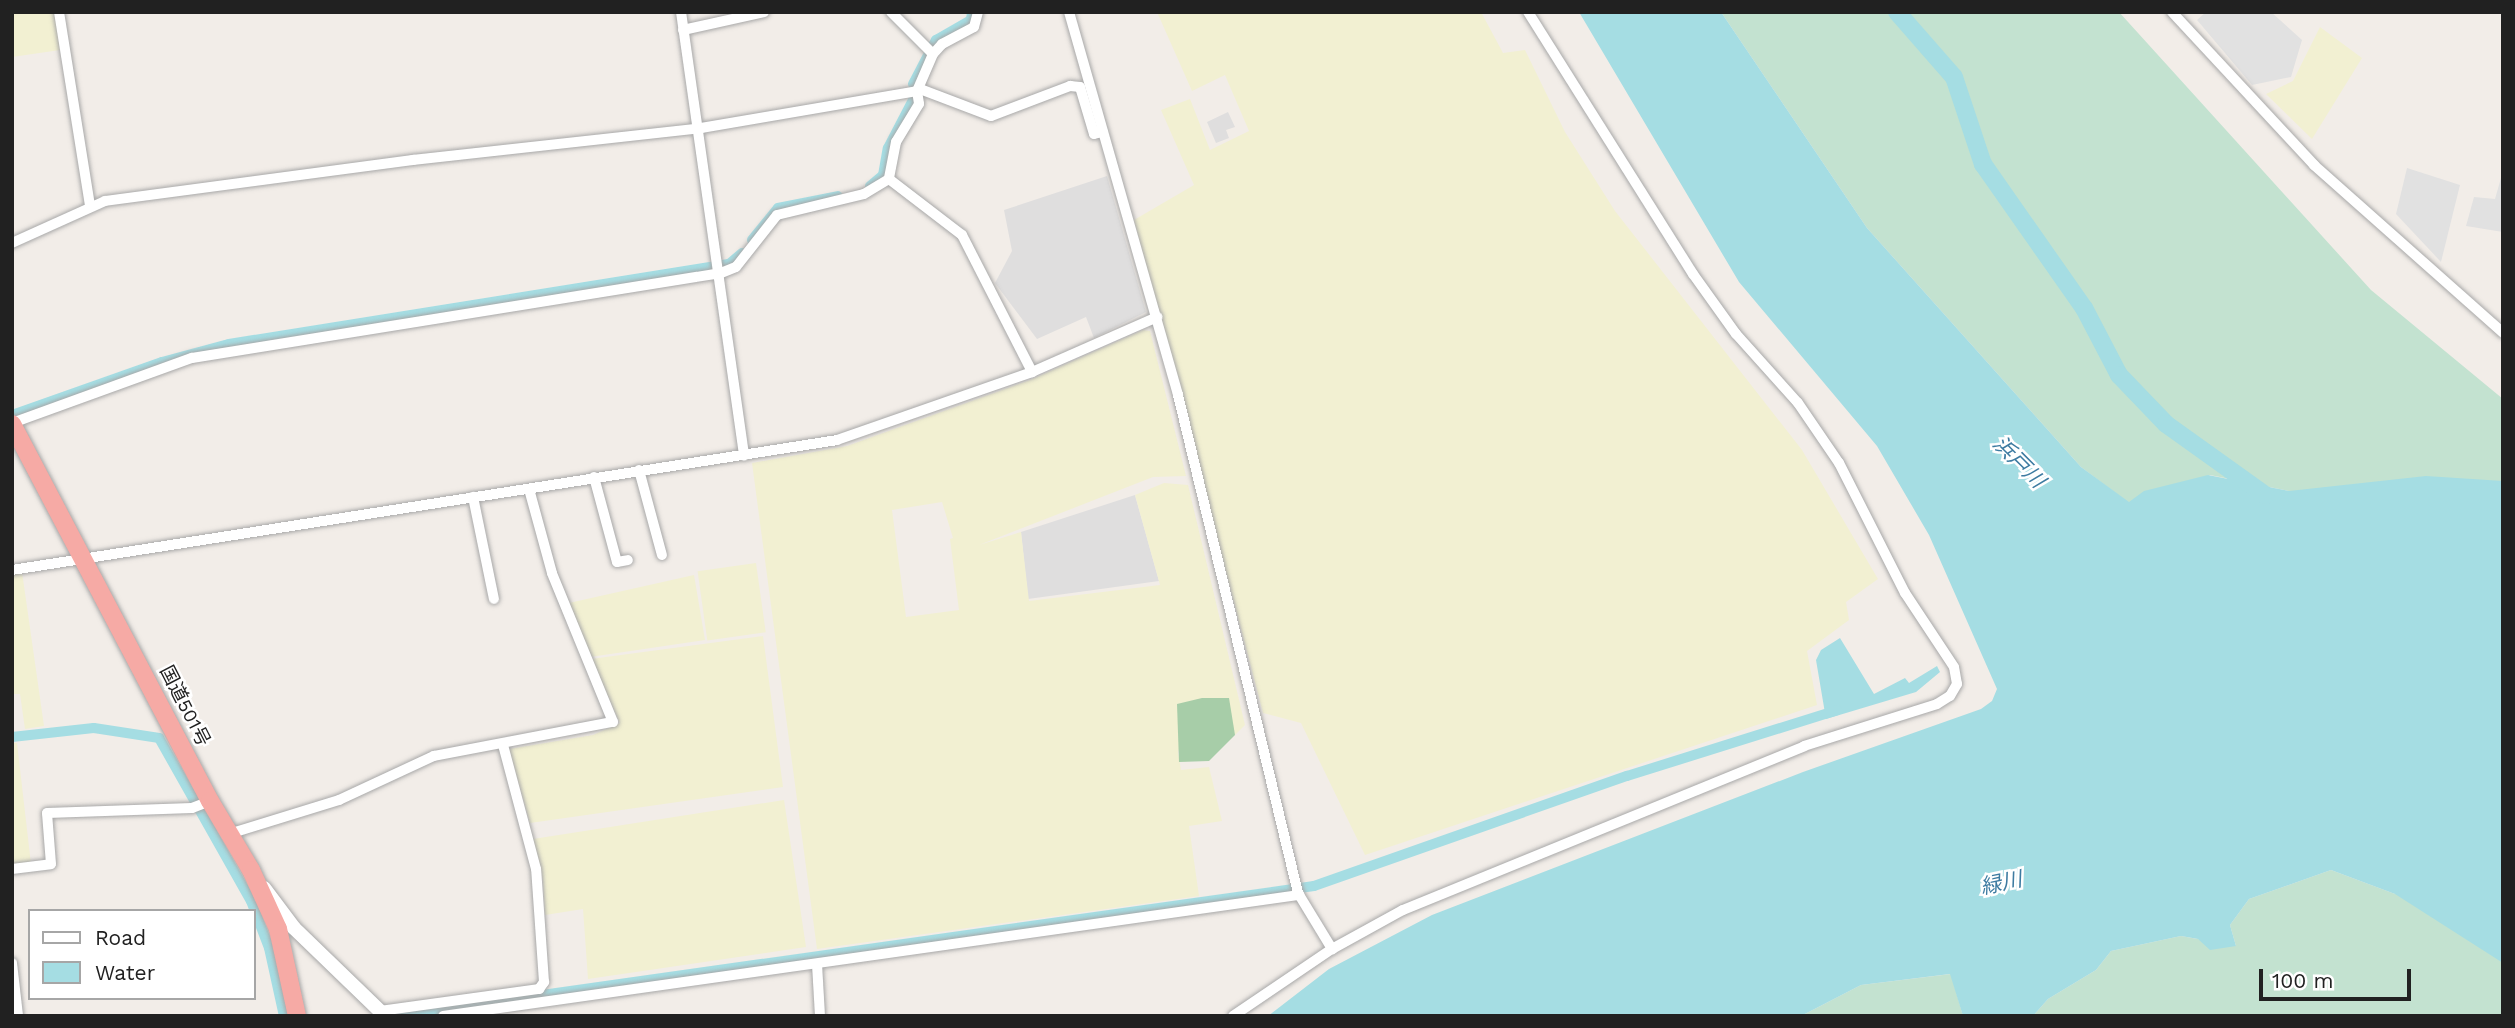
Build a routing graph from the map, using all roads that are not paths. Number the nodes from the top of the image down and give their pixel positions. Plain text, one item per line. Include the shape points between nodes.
1 (59, 12) edge
2 (681, 12) edge
3 (764, 12) edge
4 (891, 12) edge
5 (978, 12) edge
6 (1069, 12) edge
7 (1528, 12) edge
8 (2172, 12) edge
9 (683, 30) junction
10 (930, 53) junction
11 (918, 90) junction
12 (701, 128) junction
13 (1103, 132) junction
14 (889, 179) junction
15 (90, 206) junction
16 (12, 243) edge
17 (720, 268) junction
18 (1157, 317) junction
19 (2503, 333) edge
20 (1032, 372) junction
21 (12, 424) edge
22 (744, 456) junction
23 (639, 470) junction
24 (594, 477) junction
25 (529, 489) junction
26 (473, 497) junction
27 (662, 555) dead end
28 (628, 560) dead end
29 (85, 561) junction
30 (12, 570) edge
31 (494, 599) dead end
32 (503, 745) junction
33 (202, 804) junction
34 (232, 833) junction
35 (12, 869) edge
36 (251, 870) junction
37 (1297, 890) junction
38 (1332, 949) junction
39 (12, 963) edge
40 (817, 964) junction
41 (383, 1013) edge
42 (18, 1016) edge
43 (297, 1016) edge
44 (443, 1016) edge
45 (820, 1016) edge
46 (1233, 1016) edge

1 - 15 street
2 - 9 street
3 - 9 street
4 - 10 street
5 - 10 street via 974,27
6 - 13 street
7 - 38 street via 1693,274 1736,334 1798,403 1839,463 1905,593 1954,667 1957,684 1950,696 1937,704 1804,746 1403,909
8 - 19 street via 2314,165
9 - 12 street
10 - 11 street
11 - 12 street
11 - 13 street via 991,116 1070,86 1080,87 1094,134
11 - 14 street via 919,104 896,142
12 - 15 street via 413,160
12 - 17 street
13 - 18 street
14 - 17 street via 864,194 777,215 736,267
14 - 20 street via 962,235
15 - 16 street
17 - 21 street via 192,358
17 - 22 street
18 - 20 street
18 - 37 street
20 - 22 street via 837,440
21 - 29 highway, 国道501号
22 - 23 street
23 - 24 street
23 - 27 street
24 - 25 street
24 - 28 street via 617,562
25 - 26 street
25 - 32 street via 552,573 613,722
26 - 29 street
26 - 31 street
29 - 30 street
29 - 33 highway, 国道501号
32 - 34 street via 469,746 421,760 339,800
32 - 41 street via 536,869 544,982 539,989
33 - 34 highway, 国道501号
33 - 35 street via 47,813 51,864
34 - 36 highway, 国道501号
36 - 41 street via 294,928
36 - 43 highway, 国道501号 via 278,929
37 - 38 street
37 - 40 street
38 - 46 street
39 - 42 street
40 - 44 street
40 - 45 street

